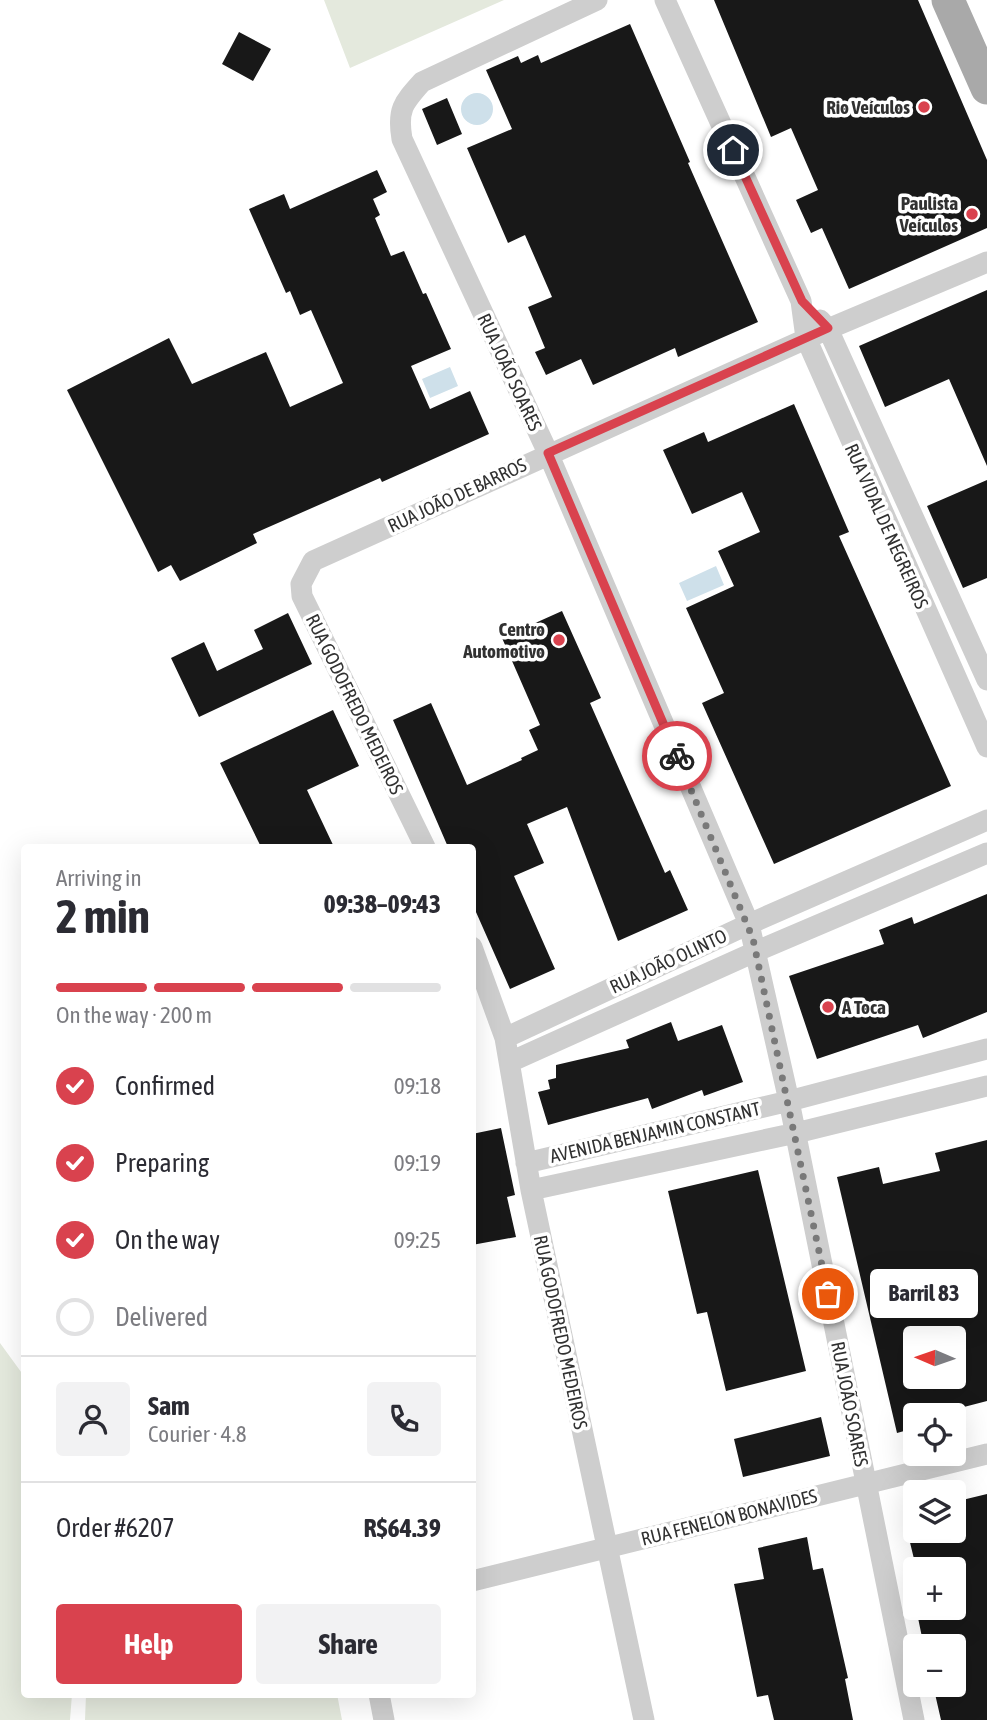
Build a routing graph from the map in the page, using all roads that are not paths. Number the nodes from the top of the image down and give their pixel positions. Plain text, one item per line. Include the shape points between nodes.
1 (597, 0) edge
2 (665, 0) edge
3 (948, 0) edge
4 (987, 88) edge
5 (987, 262) edge
6 (802, 301) junction
7 (828, 328) junction
8 (806, 338) junction
9 (548, 453) junction
10 (313, 561) joint
11 (987, 680) edge
12 (987, 747) edge
13 (987, 820) edge
14 (424, 844) edge
15 (987, 853) edge
16 (749, 924) junction
17 (757, 951) junction
18 (476, 958) edge
19 (505, 1038) junction
20 (987, 1049) edge
21 (510, 1062) junction
22 (987, 1086) edge
23 (789, 1101) junction
24 (796, 1133) junction
25 (526, 1163) junction
26 (531, 1190) junction
27 (987, 1454) edge
28 (866, 1482) junction
29 (606, 1547) junction
30 (476, 1580) edge
31 (380, 1698) edge
32 (384, 1720) edge
33 (644, 1720) edge
34 (914, 1720) edge

1 - 9 street, RUA JOÃO SOARES via 422,82 403,104 398,121 402,139
2 - 6 street, RUA VIDAL DE NEGREIROS
3 - 4 main road
5 - 7 street, RUA JOÃO DE BARROS
6 - 7 street, RUA VIDAL DE NEGREIROS
6 - 8 street, RUA VIDAL DE NEGREIROS
7 - 8 street, RUA JOÃO DE BARROS
7 - 11 street, RUA VIDAL DE NEGREIROS
8 - 9 street, RUA JOÃO DE BARROS
8 - 12 street, RUA VIDAL DE NEGREIROS
9 - 10 street, RUA JOÃO DE BARROS
9 - 16 street, RUA JOÃO SOARES
10 - 14 street, RUA GODOFREDO MEDEIROS via 301,584 302,596
13 - 16 street, RUA JOÃO OLINTO
15 - 17 street, RUA JOÃO OLINTO
16 - 17 street, RUA JOÃO SOARES
16 - 19 street, RUA JOÃO OLINTO
17 - 21 street, RUA JOÃO OLINTO
17 - 23 street, RUA JOÃO SOARES
18 - 19 street, RUA GODOFREDO MEDEIROS
19 - 21 street, RUA GODOFREDO MEDEIROS
20 - 23 street, AVENIDA BENJAMIN CONSTANT
21 - 25 street, RUA GODOFREDO MEDEIROS
22 - 24 street, AVENIDA BENJAMIN CONSTANT
23 - 24 street, RUA JOÃO SOARES
23 - 25 street, AVENIDA BENJAMIN CONSTANT
24 - 26 street, AVENIDA BENJAMIN CONSTANT
24 - 28 street, RUA JOÃO SOARES
25 - 26 street, RUA GODOFREDO MEDEIROS
26 - 29 street, RUA GODOFREDO MEDEIROS
27 - 28 street, RUA FENELON BONAVIDES
28 - 29 street, RUA FENELON BONAVIDES
28 - 34 street, RUA JOÃO SOARES
29 - 30 street, RUA FENELON BONAVIDES
29 - 33 street, RUA GODOFREDO MEDEIROS
31 - 32 street

